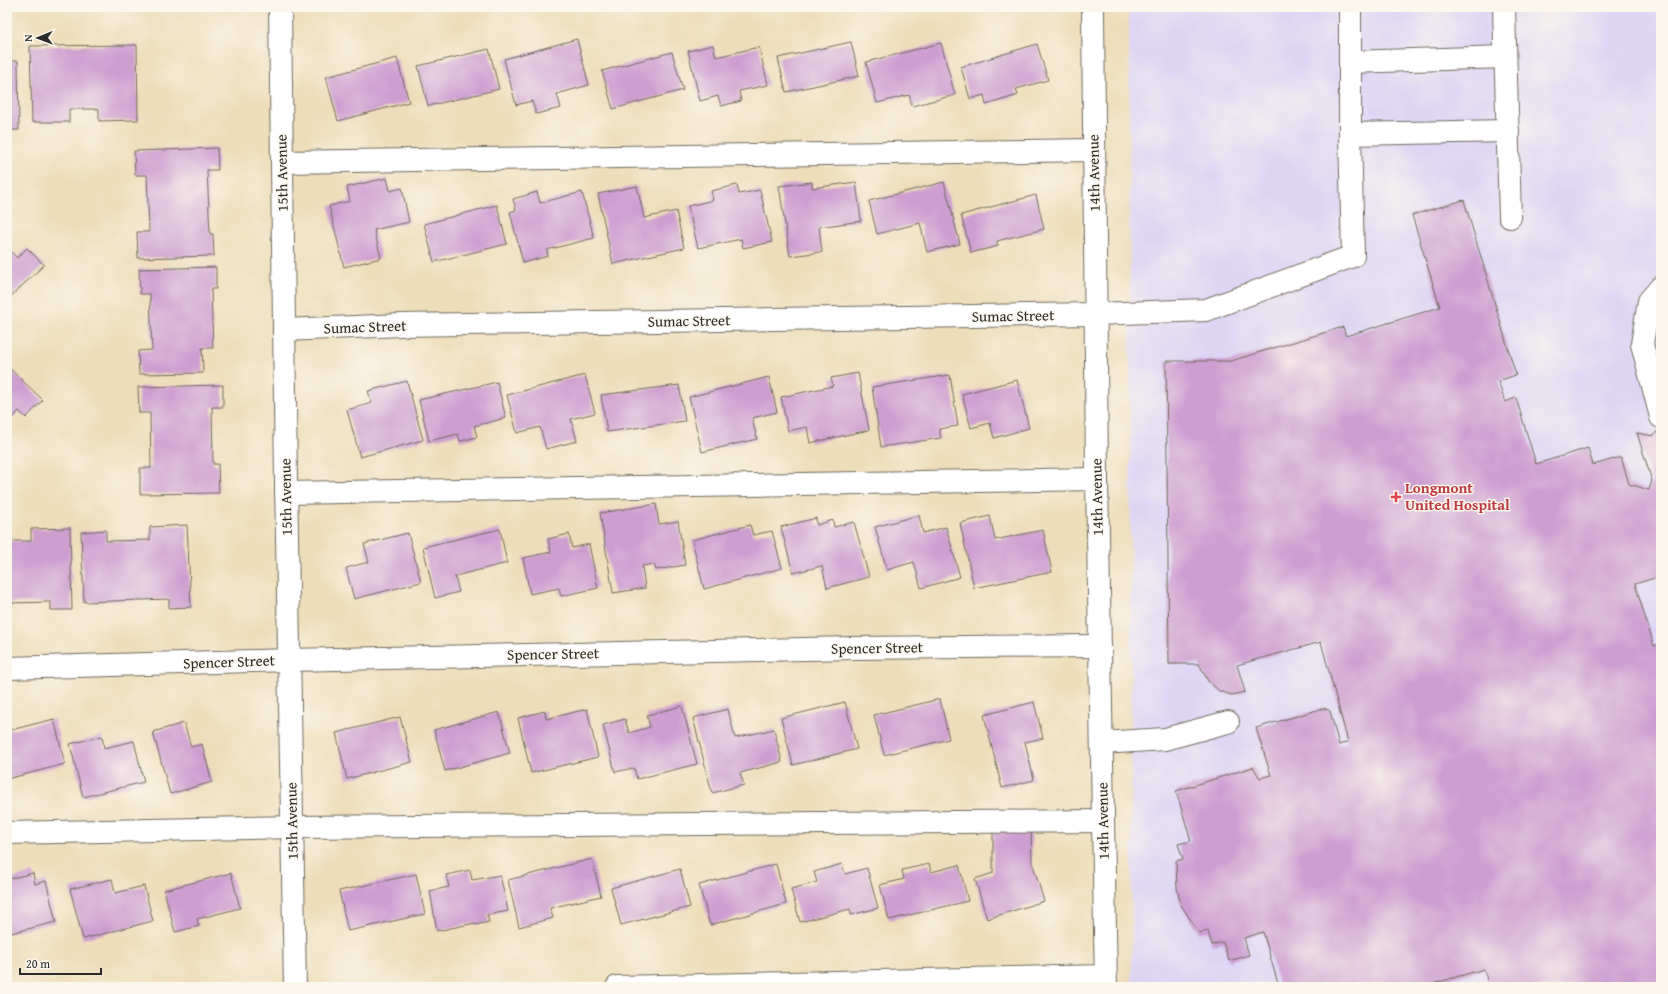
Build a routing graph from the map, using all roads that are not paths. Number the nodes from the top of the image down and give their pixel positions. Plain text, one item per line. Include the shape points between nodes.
1 (280, 7) edge
2 (1093, 7) edge
3 (1350, 7) edge
4 (1504, 7) edge
5 (1505, 57) junction
6 (1350, 62) junction
7 (1508, 131) junction
8 (1350, 134) junction
9 (1094, 150) junction
10 (282, 162) junction
11 (1510, 217) dead end
12 (1661, 287) edge
13 (1095, 314) junction
14 (284, 330) junction
15 (1661, 417) edge
16 (1097, 479) junction
17 (286, 493) junction
18 (1100, 646) junction
19 (289, 660) junction
20 (7, 668) edge
21 (1228, 722) dead end
22 (1102, 742) junction
23 (1103, 821) junction
24 (292, 827) junction
25 (7, 833) edge
26 (1106, 982) edge
27 (295, 987) edge
28 (617, 987) edge

1 - 10 street, 15th Avenue
2 - 9 street, 14th Avenue
3 - 6 street
4 - 5 street
5 - 6 street
5 - 7 street
6 - 8 street
7 - 8 street
7 - 11 street
8 - 13 street, Sumac Street via 1353,256 1206,310
9 - 10 street
9 - 13 street, 14th Avenue
10 - 14 street, 15th Avenue
12 - 15 street via 1649,300 1642,344
13 - 14 street, Sumac Street via 401,325
13 - 16 street, 14th Avenue
14 - 17 street, 15th Avenue
16 - 17 street
16 - 18 street, 14th Avenue
17 - 19 street, 15th Avenue
18 - 19 street, Spencer Street via 846,648
18 - 22 street, 14th Avenue
19 - 20 street, Spencer Street
19 - 24 street, 15th Avenue
21 - 22 street via 1165,739
22 - 23 street, 14th Avenue
23 - 24 street
23 - 26 street, 14th Avenue
24 - 25 street
24 - 27 street, 15th Avenue
26 - 28 street

